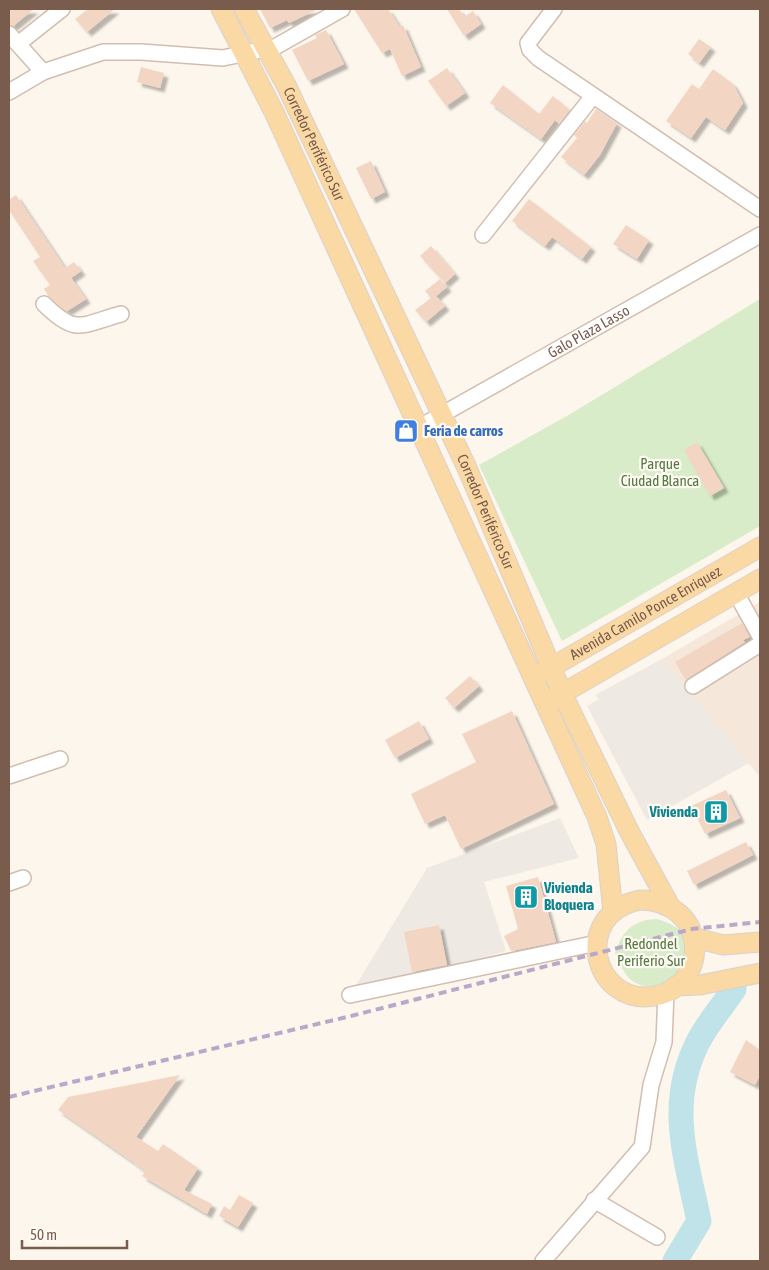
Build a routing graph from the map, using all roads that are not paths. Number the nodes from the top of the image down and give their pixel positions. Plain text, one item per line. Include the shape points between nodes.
1 (62, 9) edge
2 (221, 9) edge
3 (244, 9) edge
4 (342, 9) edge
5 (554, 9) edge
6 (14, 39) edge
7 (267, 49) junction
8 (244, 54) junction
9 (43, 72) junction
10 (9, 92) edge
11 (593, 96) junction
12 (760, 209) edge
13 (760, 234) edge
14 (483, 235) dead end
15 (44, 304) dead end
16 (122, 314) dead end
17 (441, 416) junction
18 (418, 428) junction
19 (760, 547) edge
20 (760, 579) edge
21 (736, 593) junction
22 (664, 603) junction
23 (678, 627) junction
24 (760, 636) edge
25 (760, 644) edge
26 (552, 667) junction
27 (532, 679) junction
28 (693, 686) dead end
29 (563, 694) junction
30 (545, 703) junction
31 (60, 759) dead end
32 (9, 776) edge
33 (670, 908) junction
34 (613, 912) junction
35 (695, 938) junction
36 (760, 942) edge
37 (597, 943) junction
38 (760, 973) edge
39 (670, 989) junction
40 (350, 995) dead end
41 (594, 1200) junction
42 (657, 1237) dead end
43 (543, 1261) edge

1 - 6 street
2 - 8 main road, Corredor Periférico Sur
3 - 7 main road, Corredor Periférico Sur
4 - 7 street
5 - 11 street via 528,44 530,50
6 - 9 street
7 - 8 street
7 - 17 main road, Corredor Periférico Sur
8 - 9 street via 223,58 103,52
8 - 18 main road, Corredor Periférico Sur via 274,112
9 - 10 street
11 - 12 street
11 - 14 street
13 - 17 street, Galo Plaza Lasso
15 - 16 street via 60,320 75,326
17 - 18 street, Galo Plaza Lasso
17 - 26 main road, Corredor Periférico Sur via 467,468
18 - 27 main road, Corredor Periférico Sur
19 - 22 main road, Avenida Camilo Ponce Enriquez
20 - 21 main road, Avenida Camilo Ponce Enriquez
21 - 23 main road, Avenida Camilo Ponce Enriquez
21 - 24 street
22 - 23 main road
22 - 26 main road, Avenida Camilo Ponce Enriquez
23 - 29 main road, Avenida Camilo Ponce Enriquez
25 - 28 street
26 - 27 main road, Avenida Camilo Ponce Enriquez
26 - 29 main road, Corredor Periférico Sur
27 - 30 main road, Corredor Periférico Sur
29 - 30 main road, Avenida Camilo Ponce Enriquez
29 - 33 main road, Corredor Periférico Sur
30 - 34 main road, Corredor Periférico Sur via 606,844
31 - 32 street
33 - 34 main road via 660,902 640,900
33 - 35 main road via 682,914
34 - 37 main road via 601,928
35 - 36 main road via 723,945
35 - 39 main road via 690,968
37 - 39 main road via 595,953 601,968 623,991 655,996
37 - 40 street
38 - 39 main road
39 - 41 street via 664,1042 652,1085 642,1147
41 - 42 street
41 - 43 street

